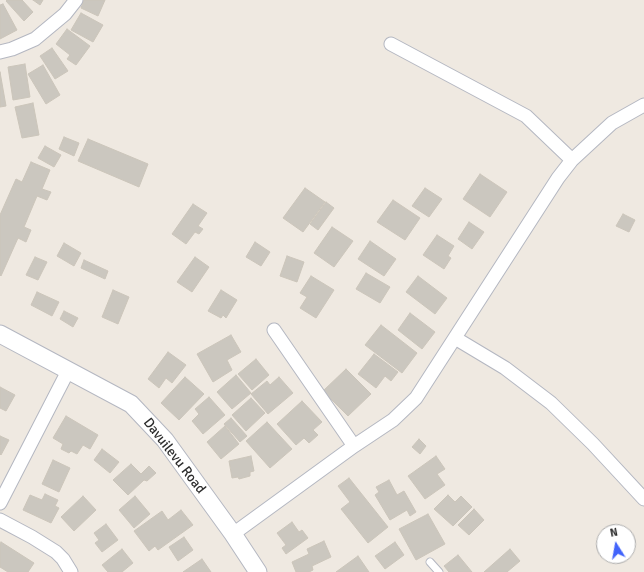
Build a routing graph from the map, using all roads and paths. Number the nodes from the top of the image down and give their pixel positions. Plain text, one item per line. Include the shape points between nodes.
1 (76, 0) edge
2 (391, 44) dead end
3 (0, 52) edge
4 (644, 105) edge
5 (572, 160) junction
6 (274, 330) dead end
7 (0, 334) edge
8 (455, 338) junction
9 (68, 371) junction
10 (354, 446) junction
11 (644, 499) edge
12 (0, 503) edge
13 (0, 520) edge
14 (233, 534) junction
15 (430, 562) dead end
16 (71, 572) edge
17 (258, 572) edge
18 (439, 572) edge

1 - 3 street via 65,14 35,39
2 - 5 street via 526,116
4 - 5 street via 612,123
5 - 8 street
6 - 10 street
7 - 9 street, Davuilevu Road
8 - 10 street via 416,398 393,420
8 - 11 street via 505,368 551,403 594,444
9 - 12 street
9 - 14 street, Davuilevu Road via 131,404 165,440
10 - 14 street
13 - 16 street via 56,552
14 - 17 street, Davuilevu Road
15 - 18 lane

